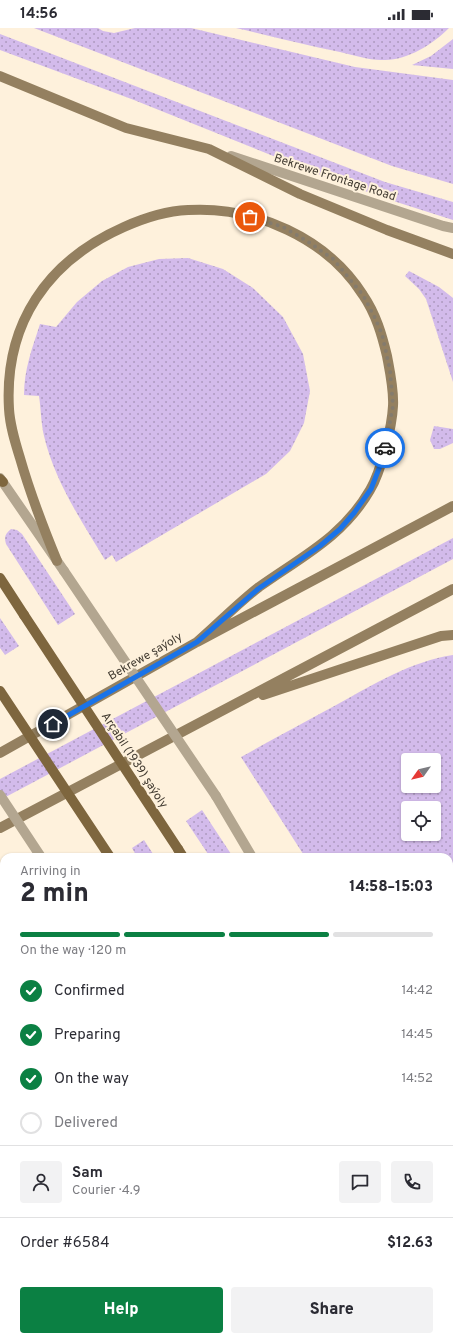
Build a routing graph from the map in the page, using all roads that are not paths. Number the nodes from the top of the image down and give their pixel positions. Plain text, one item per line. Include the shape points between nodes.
1 (0, 76) edge
2 (209, 149) junction
3 (453, 228) edge
4 (453, 254) edge
5 (1, 480) edge
6 (453, 506) edge
7 (57, 561) junction
8 (0, 578) edge
9 (453, 589) edge
10 (453, 635) edge
11 (197, 642) junction
12 (0, 691) edge
13 (236, 704) junction
14 (0, 753) edge
15 (0, 795) edge
16 (0, 828) edge
17 (38, 853) edge
18 (107, 853) edge
19 (180, 853) edge
20 (250, 853) edge

1 - 2 main road via 126,128
2 - 3 street, Bekrewe Frontage Road
2 - 4 main road via 300,194
5 - 7 street
6 - 11 main road, Bekrewe şaýoly
7 - 11 main road via 27,482 12,432 9,410 14,348 23,324 44,286 76,254 94,242 153,216 188,210 211,210 238,214 283,227 333,259 363,295 374,316 382,334 390,370 393,406 388,438 371,489 340,529 258,589
7 - 20 street, bridge via 216,796
8 - 19 main road, Arçabil (1939) şaýoly, bridge
9 - 13 main road
10 - 13 main road via 441,636
11 - 14 main road, Bekrewe şaýoly
12 - 18 main road, bridge
13 - 16 main road
15 - 17 street, bridge

